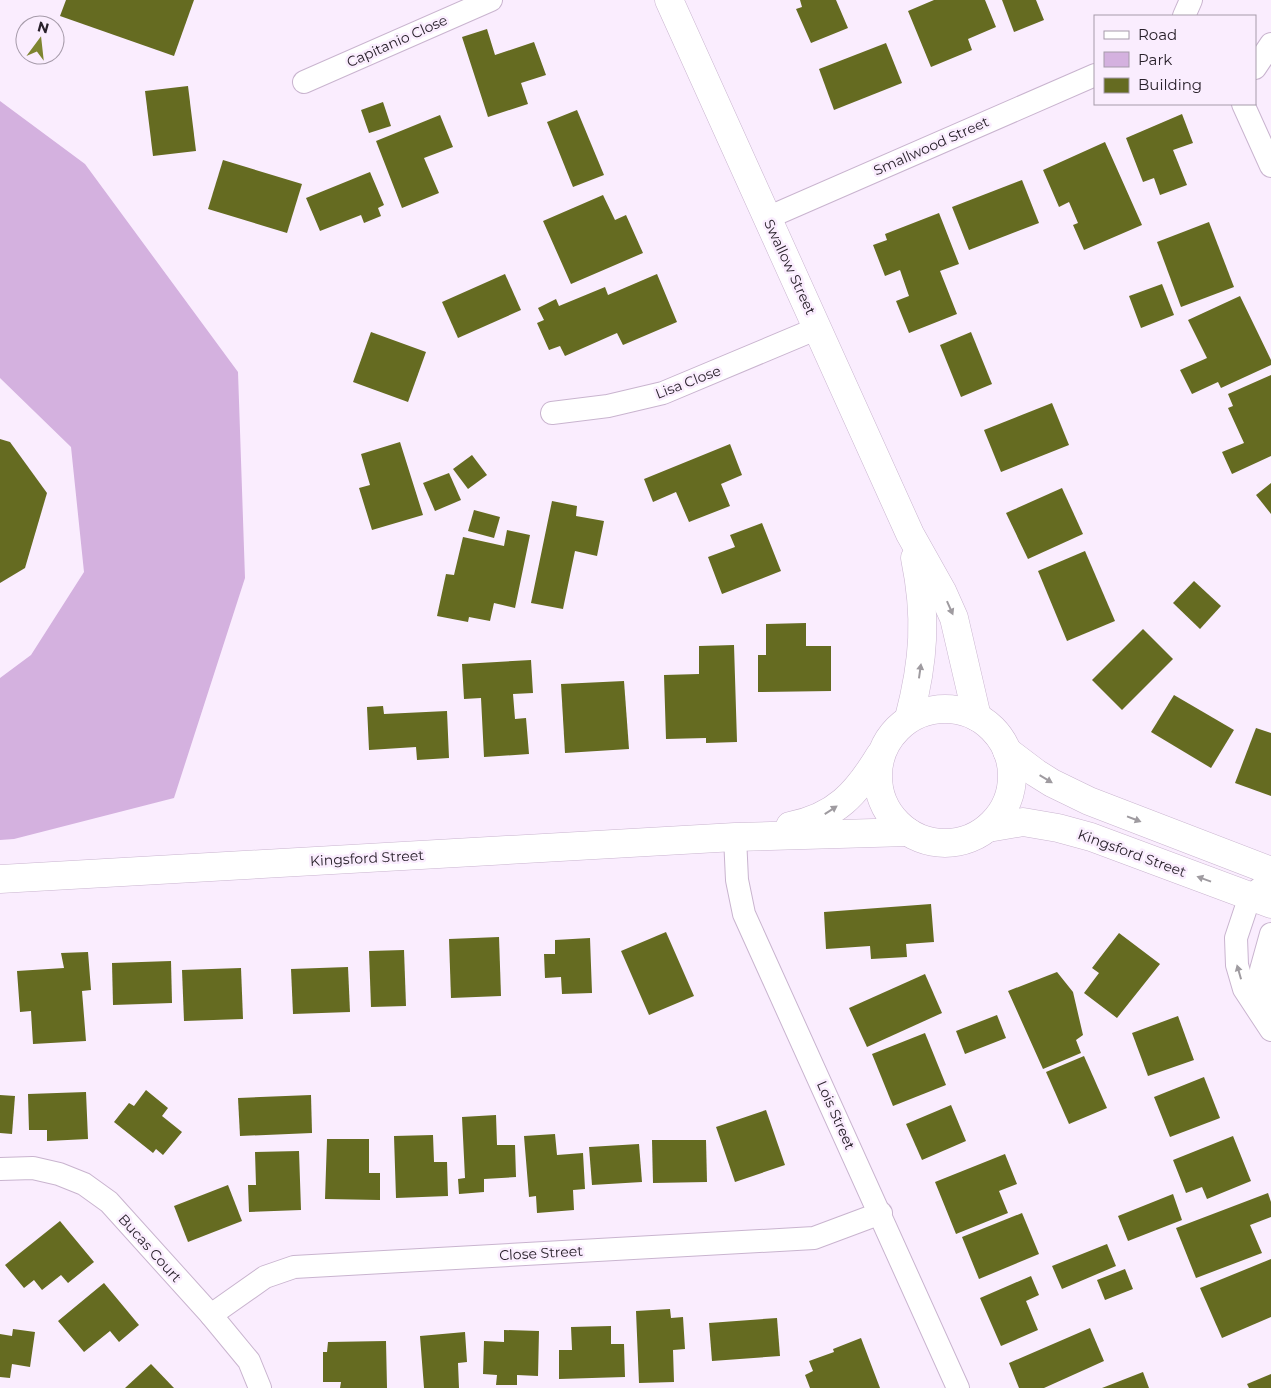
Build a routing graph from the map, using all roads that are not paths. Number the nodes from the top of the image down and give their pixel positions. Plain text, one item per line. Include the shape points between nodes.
1 (491, 0) edge
2 (669, 0) edge
3 (1191, 0) edge
4 (1184, 15) edge
5 (1271, 44) edge
6 (1256, 66) edge
7 (1094, 75) edge
8 (304, 82) dead end
9 (1243, 105) edge
10 (1271, 166) edge
11 (767, 218) junction
12 (818, 328) junction
13 (552, 414) dead end
14 (910, 534) junction
15 (976, 717) junction
16 (910, 718) junction
17 (1007, 751) junction
18 (881, 754) junction
19 (988, 828) junction
20 (908, 832) junction
21 (734, 837) junction
22 (1271, 871) edge
23 (0, 879) edge
24 (1271, 880) edge
25 (1261, 900) edge
26 (1271, 934) edge
27 (1271, 1029) edge
28 (0, 1169) edge
29 (880, 1214) junction
30 (212, 1315) junction
31 (260, 1388) edge
32 (958, 1388) edge

1 - 8 street, Capitanio Close
2 - 11 street, Swallow Street
3 - 4 street
5 - 6 street
7 - 11 street, Smallwood Street
9 - 10 street
11 - 12 street, Swallow Street
12 - 13 street, Lisa Close via 663,393 608,406
12 - 14 street, Swallow Street
14 -> 15 street, Swallow Street via 954,618
16 -> 14 street, Swallow Street via 922,650 921,588
15 - 16 street via 946,709 931,710
15 - 17 street via 995,731
16 - 18 street via 892,734
17 - 19 street via 1012,771 1011,792 1002,812
17 -> 22 street via 1052,784 1089,801
18 - 20 street via 877,777 882,800 892,818
21 -> 18 street, Kingsford Street via 804,824 830,812 859,788
19 - 20 street via 970,838 949,843 928,841
25 -> 19 street, Kingsford Street via 1091,837 1058,828 1024,822
20 - 21 street, Kingsford Street
21 - 23 street, Kingsford Street
21 - 29 street, Lois Street via 737,880 744,914
24 - 25 street
27 -> 25 street via 1244,989 1237,965 1236,938
26 - 27 street via 1260,987
28 - 30 street, Bucas Court via 32,1168 84,1184 108,1202
29 - 30 street, Close Street via 814,1238 294,1267 265,1277
29 - 32 street, Lois Street
30 - 31 street, Bucas Court via 249,1361

